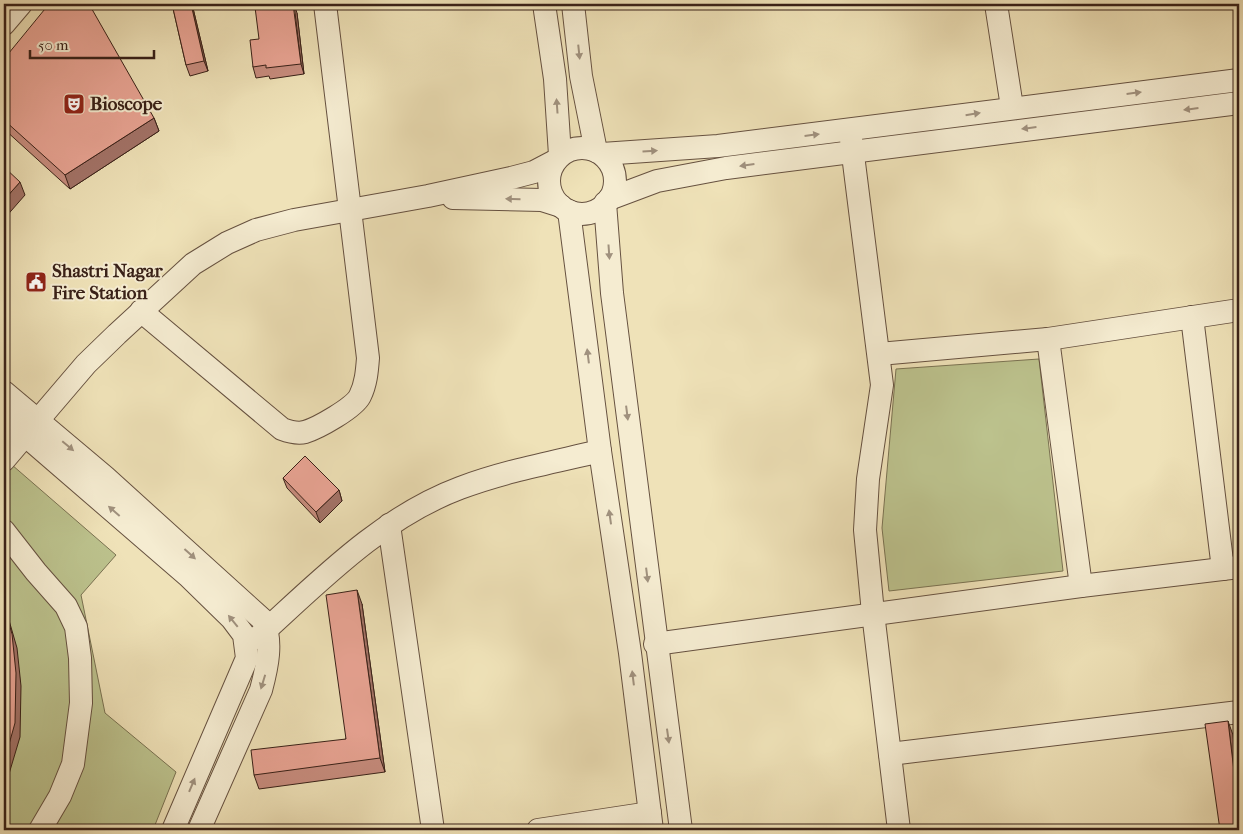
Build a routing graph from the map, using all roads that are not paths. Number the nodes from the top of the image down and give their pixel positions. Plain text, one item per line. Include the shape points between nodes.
1 (22, 4) edge
2 (326, 4) edge
3 (544, 4) edge
4 (574, 4) edge
5 (996, 4) edge
6 (4, 24) edge
7 (1239, 80) edge
8 (1239, 103) edge
9 (1012, 107) junction
10 (851, 141) junction
11 (599, 152) junction
12 (558, 158) junction
13 (428, 196) junction
14 (607, 201) junction
15 (565, 209) junction
16 (351, 211) junction
17 (1239, 310) edge
18 (141, 311) junction
19 (1192, 317) junction
20 (1048, 339) junction
21 (879, 354) junction
22 (4, 392) edge
23 (4, 417) edge
24 (32, 428) junction
25 (600, 451) junction
26 (4, 460) edge
27 (389, 525) junction
28 (4, 530) edge
29 (1231, 568) edge
30 (1080, 586) junction
31 (873, 614) junction
32 (267, 629) junction
33 (655, 644) junction
34 (246, 648) junction
35 (1239, 712) edge
36 (890, 754) junction
37 (651, 822) edge
38 (40, 830) edge
39 (173, 830) edge
40 (199, 830) edge
41 (433, 830) edge
42 (538, 830) edge
43 (681, 830) edge
44 (899, 830) edge

1 - 6 street
2 - 16 street
12 -> 3 street via 555,79
4 -> 11 street via 581,76
5 - 9 street
9 -> 7 street
8 -> 10 street
10 -> 9 street
11 -> 10 street
10 -> 14 street via 657,181
10 - 21 street
11 - 12 street via 579,148
11 - 14 street via 608,161 614,177
12 - 13 street via 526,174
12 - 15 street via 550,170 550,190
15 -> 13 street via 542,200
13 - 16 street
14 - 15 street via 595,211 586,213
14 -> 33 street via 612,293
25 -> 15 street
16 - 18 street via 294,220 256,230 227,243 193,264
16 - 18 street via 368,358 367,377 359,397 351,406 305,432 292,433 282,429
17 - 19 street
18 - 24 street via 86,364
19 - 20 street
19 - 29 street
20 - 21 street
20 - 30 street
21 - 31 street via 882,385 868,479 865,530
22 - 24 street
23 - 24 street
24 - 26 street
24 -> 32 street via 105,477 263,620
34 -> 24 street via 244,635 232,619
25 - 27 street via 459,488
37 -> 25 street
27 - 32 street via 307,591
27 - 41 street
28 - 38 street via 66,606 76,627 80,658 81,703 73,764 60,796
29 - 30 street
30 - 31 street
31 - 33 street
31 - 36 street
32 - 34 street
32 -> 40 street via 267,668 261,690
33 -> 43 street
39 -> 34 street via 235,688 247,658
35 - 36 street
36 - 44 street
37 - 42 street

